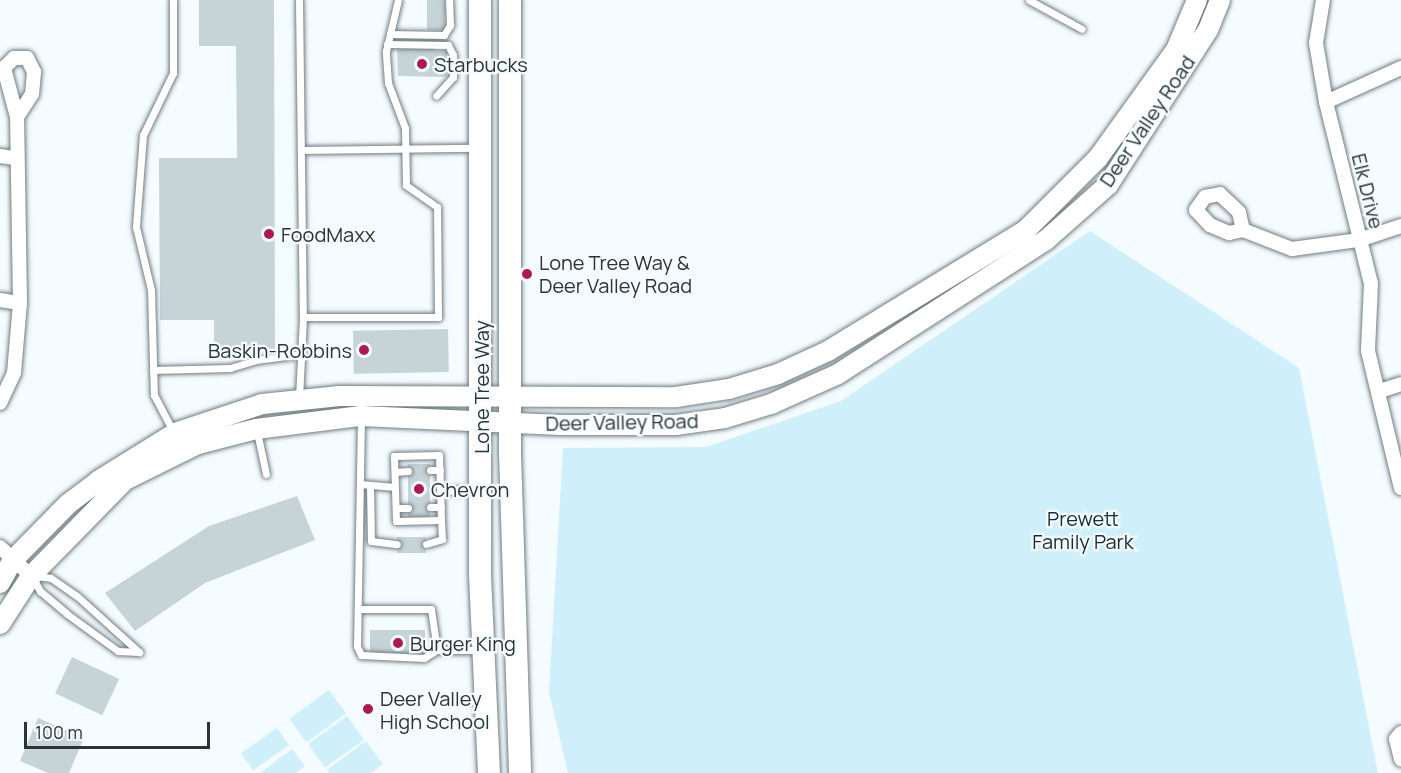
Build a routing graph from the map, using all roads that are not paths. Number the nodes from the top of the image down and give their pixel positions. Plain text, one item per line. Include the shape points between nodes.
1 (173, 0) edge
2 (299, 0) edge
3 (398, 0) edge
4 (449, 0) edge
5 (480, 0) edge
6 (510, 0) edge
7 (1029, 0) edge
8 (1197, 0) edge
9 (1220, 0) edge
10 (1323, 0) edge
11 (1082, 29) dead end
12 (390, 34) junction
13 (387, 44) junction
14 (1401, 68) edge
15 (436, 96) dead end
16 (1326, 102) junction
17 (17, 117) dead end
18 (478, 147) junction
19 (301, 150) junction
20 (405, 150) junction
21 (0, 156) edge
22 (15, 158) junction
23 (1401, 226) edge
24 (1243, 230) dead end
25 (1359, 240) junction
26 (0, 300) edge
27 (20, 303) junction
28 (303, 317) junction
29 (300, 354) junction
30 (153, 370) junction
31 (1401, 384) edge
32 (1380, 391) junction
33 (482, 394) junction
34 (511, 395) junction
35 (299, 398) junction
36 (0, 403) edge
37 (361, 416) junction
38 (482, 421) junction
39 (510, 422) junction
40 (256, 429) junction
41 (175, 433) junction
42 (198, 444) junction
43 (430, 470) dead end
44 (440, 470) junction
45 (408, 471) dead end
46 (394, 472) junction
47 (266, 474) dead end
48 (360, 484) junction
49 (370, 485) junction
50 (395, 486) junction
51 (1401, 488) edge
52 (481, 490) junction
53 (440, 491) junction
54 (430, 507) dead end
55 (441, 507) junction
56 (396, 508) junction
57 (408, 508) dead end
58 (441, 519) junction
59 (397, 544) dead end
60 (426, 544) dead end
61 (7, 554) edge
62 (31, 576) junction
63 (0, 583) edge
64 (360, 609) junction
65 (0, 624) edge
66 (437, 650) junction
67 (482, 650) junction
68 (1401, 733) edge
69 (1401, 759) edge
70 (489, 773) edge
71 (520, 773) edge

1 - 30 lane via 173,73 143,135 136,227 151,290
2 - 19 lane
3 - 12 lane
4 - 12 lane via 450,25 444,35
5 - 18 main road, Lone Tree Way
6 - 34 main road, Lone Tree Way
7 - 11 lane
8 - 34 main road, Deer Valley Road via 1176,50 1098,159 1026,230 828,351 749,383 676,397
9 - 39 main road, Deer Valley Road via 1208,30 1108,185 1046,240 838,374 790,397 726,418 676,425
10 - 16 street, Elk Drive via 1316,43
12 - 13 lane
13 - 15 lane via 448,45 453,56 453,77
13 - 20 lane via 388,83 405,128
14 - 16 street
16 - 25 street, Elk Drive
17 - 22 street
18 - 20 lane
18 - 33 main road, Lone Tree Way
19 - 20 lane
19 - 28 lane
20 - 28 lane via 406,185 437,207 438,317
21 - 22 street
22 - 27 street
23 - 25 street
24 - 25 street via 1292,249
25 - 32 street, Elk Drive via 1371,284 1368,351
26 - 27 street
27 - 36 street via 14,373
28 - 29 lane
29 - 30 lane via 230,368
29 - 35 lane
30 - 41 lane via 154,395
31 - 32 street
32 - 51 street, Elk Drive
33 - 34 main road, Deer Valley Road
33 - 35 main road, Deer Valley Road
33 - 38 main road, Lone Tree Way
34 - 39 main road, Lone Tree Way
35 - 41 main road, Deer Valley Road via 262,404
35 - 42 main road via 279,413 231,425
37 - 38 main road, Deer Valley Road
37 - 40 main road, Deer Valley Road
37 - 48 lane
38 - 39 main road, Deer Valley Road
38 - 52 main road, Lone Tree Way
39 - 71 main road, Lone Tree Way
40 - 42 main road, Deer Valley Road
40 - 47 lane
41 - 61 main road, Deer Valley Road via 68,504
42 - 62 main road, Deer Valley Road via 125,480
43 - 44 lane
44 - 46 lane via 439,455 394,456
44 - 53 lane
45 - 46 lane
46 - 50 lane
48 - 49 lane
48 - 64 lane
49 - 50 lane
49 - 59 lane via 371,541
50 - 56 lane
52 - 53 lane
52 - 67 main road, Lone Tree Way
53 - 55 lane
54 - 55 lane
55 - 58 lane
56 - 57 lane
56 - 58 lane via 396,520
58 - 60 lane via 441,539
61 - 62 street
61 - 63 main road, Deer Valley Road
62 - 62 lane via 40,591 118,651 140,652 51,578
62 - 65 main road, Deer Valley Road
64 - 66 lane via 431,609
64 - 66 lane via 357,646 361,655 424,658
66 - 67 lane
67 - 70 main road, Lone Tree Way
68 - 69 street via 1396,739

